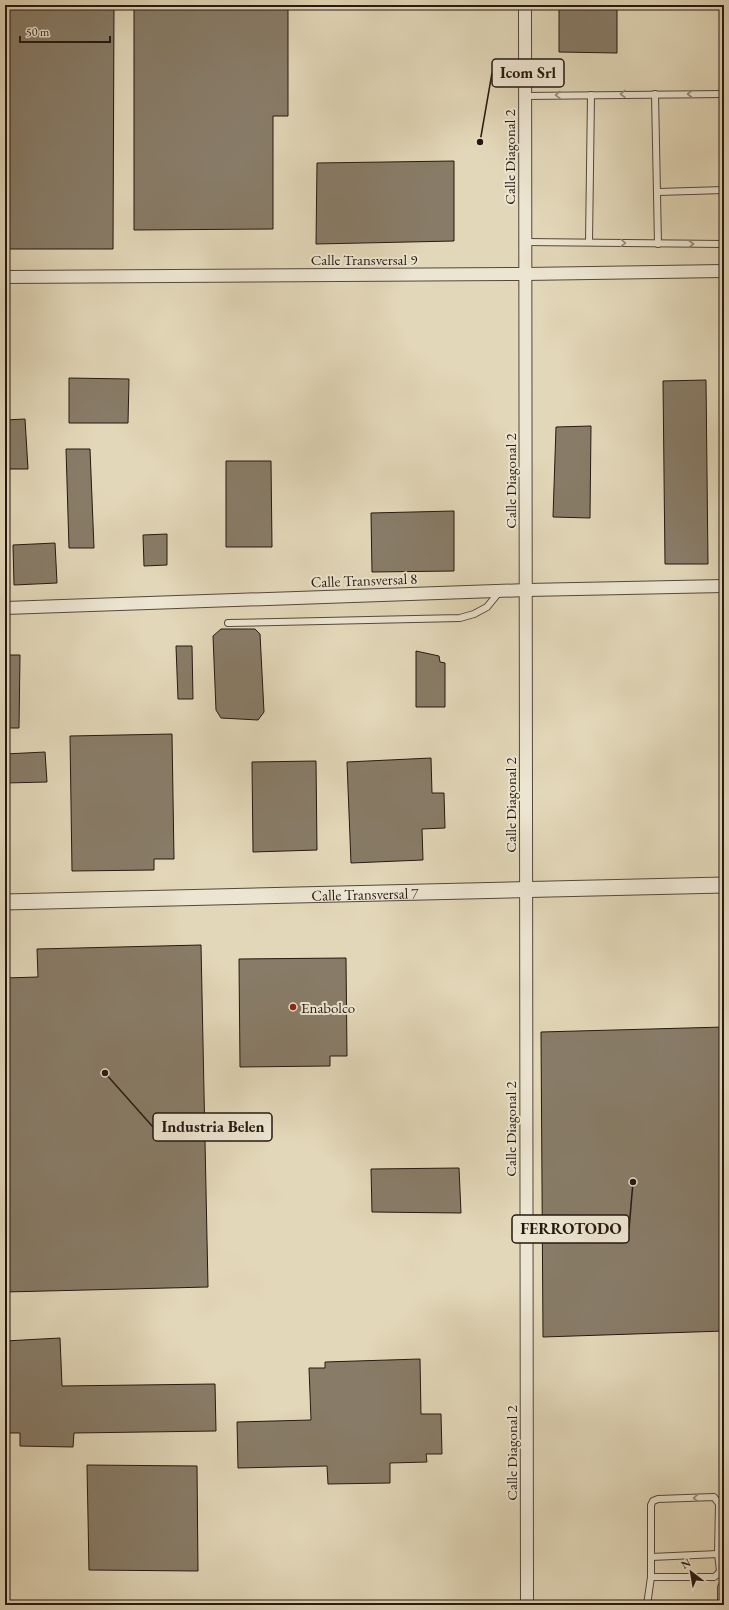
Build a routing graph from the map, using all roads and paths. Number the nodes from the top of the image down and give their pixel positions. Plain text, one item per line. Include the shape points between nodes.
1 (525, 5) edge
2 (655, 94) junction
3 (724, 94) edge
4 (591, 95) junction
5 (525, 96) junction
6 (724, 190) edge
7 (658, 192) junction
8 (525, 242) junction
9 (589, 242) junction
10 (658, 244) junction
11 (724, 244) edge
12 (724, 271) edge
13 (525, 274) junction
14 (5, 277) edge
15 (724, 586) edge
16 (527, 590) junction
17 (500, 592) junction
18 (5, 608) edge
19 (228, 623) dead end
20 (724, 885) edge
21 (526, 889) junction
22 (5, 902) edge
23 (721, 1534) edge
24 (718, 1554) junction
25 (651, 1557) junction
26 (651, 1577) junction
27 (724, 1583) edge
28 (527, 1605) edge
29 (647, 1605) edge
30 (721, 1605) edge

1 - 5 street, Calle Diagonal 2
3 -> 2 lane
2 -> 4 lane
2 - 7 lane
4 -> 5 lane
4 - 9 lane
5 - 8 street, Calle Diagonal 2
6 - 7 lane
7 - 10 lane
8 - 9 lane
8 - 13 street, Calle Diagonal 2
9 -> 10 lane
10 -> 11 lane
12 - 13 street, Calle Transversal 9
13 - 14 street, Calle Transversal 9
13 - 16 street, Calle Diagonal 2
15 - 16 street, Calle Transversal 8
16 - 17 street, Calle Transversal 8
16 - 21 street, Calle Diagonal 2
17 - 18 street, Calle Transversal 8
17 - 19 lane via 487,607 460,618
20 - 21 street, Calle Transversal 7
21 - 22 street, Calle Transversal 7
21 - 28 street, Calle Diagonal 2
23 - 24 lane
23 -> 25 lane via 719,1504 714,1497 658,1499 651,1505
24 - 25 lane
24 - 26 lane via 720,1571 714,1577
25 - 26 lane
26 - 29 lane
27 - 30 lane via 721,1587

